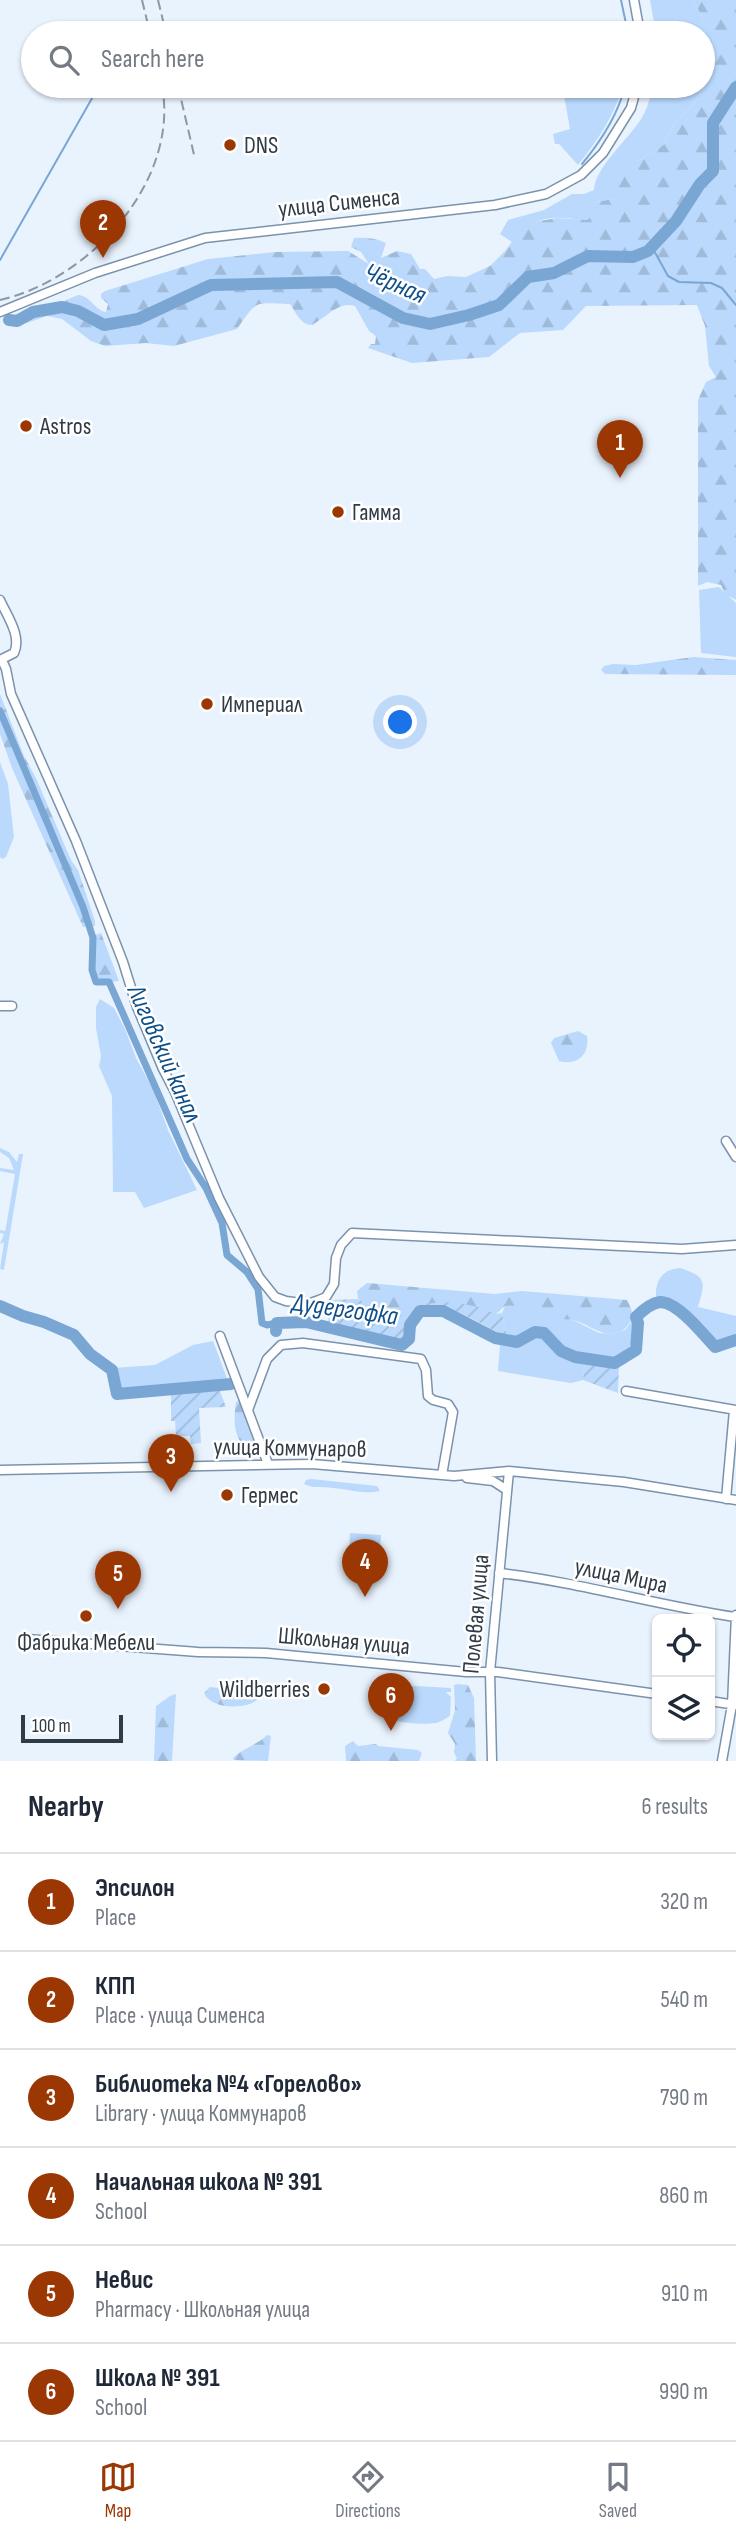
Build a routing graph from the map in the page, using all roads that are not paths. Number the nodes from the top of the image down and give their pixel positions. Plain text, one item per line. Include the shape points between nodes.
1 (634, 0) edge
2 (638, 21) edge
3 (634, 98) edge
4 (0, 312) edge
5 (0, 600) edge
6 (1, 660) edge
7 (0, 1006) edge
8 (12, 1006) dead end
9 (726, 1141) dead end
10 (736, 1157) edge
11 (736, 1245) edge
12 (220, 1336) dead end
13 (626, 1391) dead end
14 (248, 1410) junction
15 (735, 1410) edge
16 (268, 1464) junction
17 (0, 1470) edge
18 (509, 1471) junction
19 (442, 1475) junction
20 (454, 1476) junction
21 (507, 1490) junction
22 (726, 1499) junction
23 (736, 1500) edge
24 (499, 1573) junction
25 (736, 1616) edge
26 (27, 1639) dead end
27 (489, 1672) junction
28 (652, 1693) edge
29 (715, 1702) edge
30 (734, 1705) edge
31 (492, 1761) edge
32 (722, 1761) edge

1 - 2 street
3 - 4 street, улица Сименса via 603,153 581,175 546,194 495,205 205,238 95,273
5 - 6 street via 17,645 14,653
6 - 11 street via 163,1069 241,1245 275,1297 308,1304 326,1297 334,1284 341,1245 352,1233 682,1249
7 - 8 street
9 - 10 street
12 - 14 street
13 - 15 street
14 - 16 street
14 - 19 street via 267,1359 282,1345 303,1343 421,1359 428,1396 448,1404 453,1412
15 - 22 street
16 - 17 street, улица Коммунаров
16 - 19 street, улица Коммунаров
18 - 20 street, улица Коммунаров
18 - 21 street, Полевая улица
18 - 22 street, улица Коммунаров via 624,1482
19 - 20 street, улица Коммунаров
20 - 21 street, улица Коммунаров via 493,1481
21 - 24 street, Полевая улица
22 - 23 street, улица Коммунаров
24 - 25 street, улица Мира
24 - 27 street, Полевая улица
25 - 30 street
26 - 27 street, Школьная улица
27 - 28 street, Школьная улица
27 - 31 street, Полевая улица
29 - 30 street
30 - 32 street

